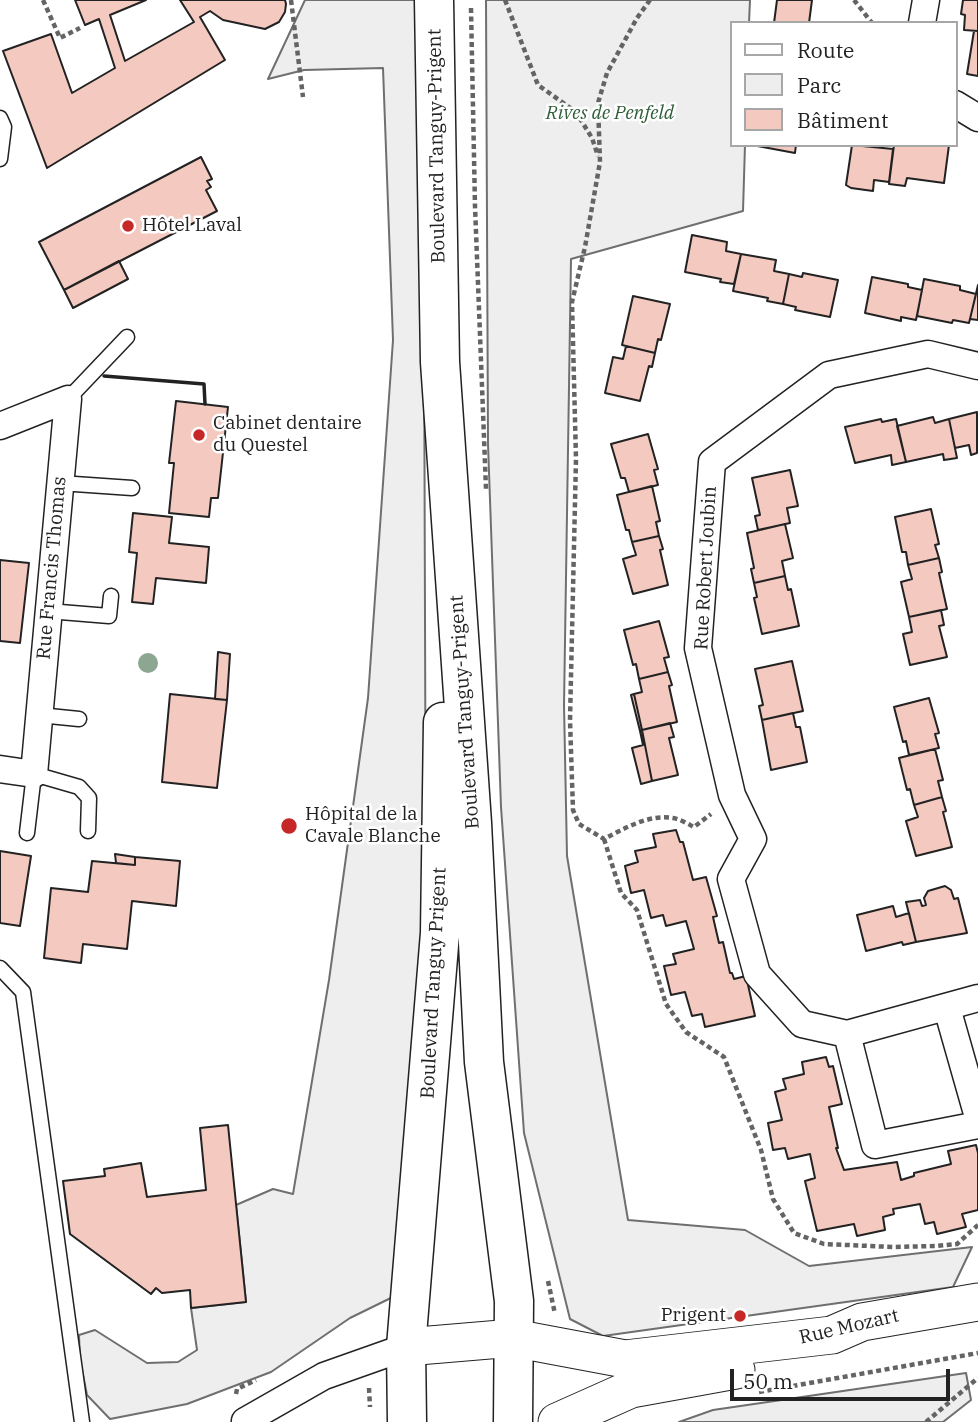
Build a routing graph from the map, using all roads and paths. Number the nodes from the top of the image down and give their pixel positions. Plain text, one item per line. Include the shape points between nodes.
1 (43, 0) edge
2 (291, 0) edge
3 (434, 0) edge
4 (505, 0) edge
5 (650, 0) edge
6 (854, 0) edge
7 (926, 0) edge
8 (870, 21) edge
9 (922, 21) edge
10 (80, 28) dead end
11 (303, 97) dead end
12 (957, 105) edge
13 (0, 118) edge
14 (978, 118) edge
15 (0, 159) edge
16 (600, 162) junction
17 (127, 337) dead end
18 (978, 366) edge
19 (68, 400) junction
20 (0, 426) edge
21 (446, 426) junction
22 (60, 483) junction
23 (132, 488) dead end
24 (111, 596) dead end
25 (48, 611) junction
26 (39, 715) junction
27 (79, 719) dead end
28 (0, 769) edge
29 (34, 774) junction
30 (732, 795) junction
31 (88, 831) dead end
32 (27, 833) dead end
33 (604, 839) junction
34 (0, 968) edge
35 (978, 998) edge
36 (947, 1008) junction
37 (847, 1034) junction
38 (978, 1117) edge
39 (978, 1125) edge
40 (978, 1226) edge
41 (978, 1302) edge
42 (978, 1323) edge
43 (513, 1338) junction
44 (406, 1347) junction
45 (978, 1353) edge
46 (978, 1378) edge
47 (751, 1393) dead end
48 (82, 1422) edge
49 (244, 1422) edge
50 (407, 1422) edge
51 (513, 1422) edge
52 (557, 1422) edge
53 (926, 1422) edge

1 - 10 path via 60,38
2 - 11 path
3 - 21 main road, Boulevard Tanguy-Prigent via 440,362
4 - 16 path via 538,85 576,112
5 - 16 path via 607,73 598,103
6 - 8 path
7 - 9 street
12 - 14 street
13 - 15 lane via 4,127
16 - 33 path via 572,302 576,459 570,720 573,810 579,824
17 - 19 lane
18 - 30 street, Rue Robert Joubin via 928,354 830,376 712,462 698,648
19 - 20 street
19 - 22 street, Rue Francis Thomas
21 - 43 main road, Boulevard Tanguy-Prigent via 484,1062 514,1301
21 - 44 main road, Boulevard Tanguy Prigent via 440,933
22 - 23 lane
22 - 25 street, Rue Francis Thomas
24 - 25 lane via 109,616
25 - 26 street, Rue Francis Thomas
26 - 27 lane
26 - 29 street, Rue Francis Thomas
28 - 29 street
29 - 31 lane via 79,787 89,799
29 - 32 lane
30 - 33 path via 694,827 674,818 652,818
30 - 37 street, Rue Robert Joubin via 753,839 731,879 757,974 802,1024
33 - 40 path via 621,893 637,910 666,1004 686,1032 724,1057 761,1150 773,1199 794,1233 824,1244 935,1246 957,1244
34 - 48 lane via 23,992
35 - 36 street
36 - 37 street
36 - 38 street
37 - 39 street via 876,1145
41 - 43 street, Rue Mozart via 862,1322 832,1335 625,1359
42 - 52 street, Rue Mozart via 869,1340 836,1352 631,1389
43 - 44 street
43 - 51 main road, Boulevard Tanguy-Prigent
44 - 49 street via 324,1376
44 - 50 main road
45 - 47 path
46 - 53 path

